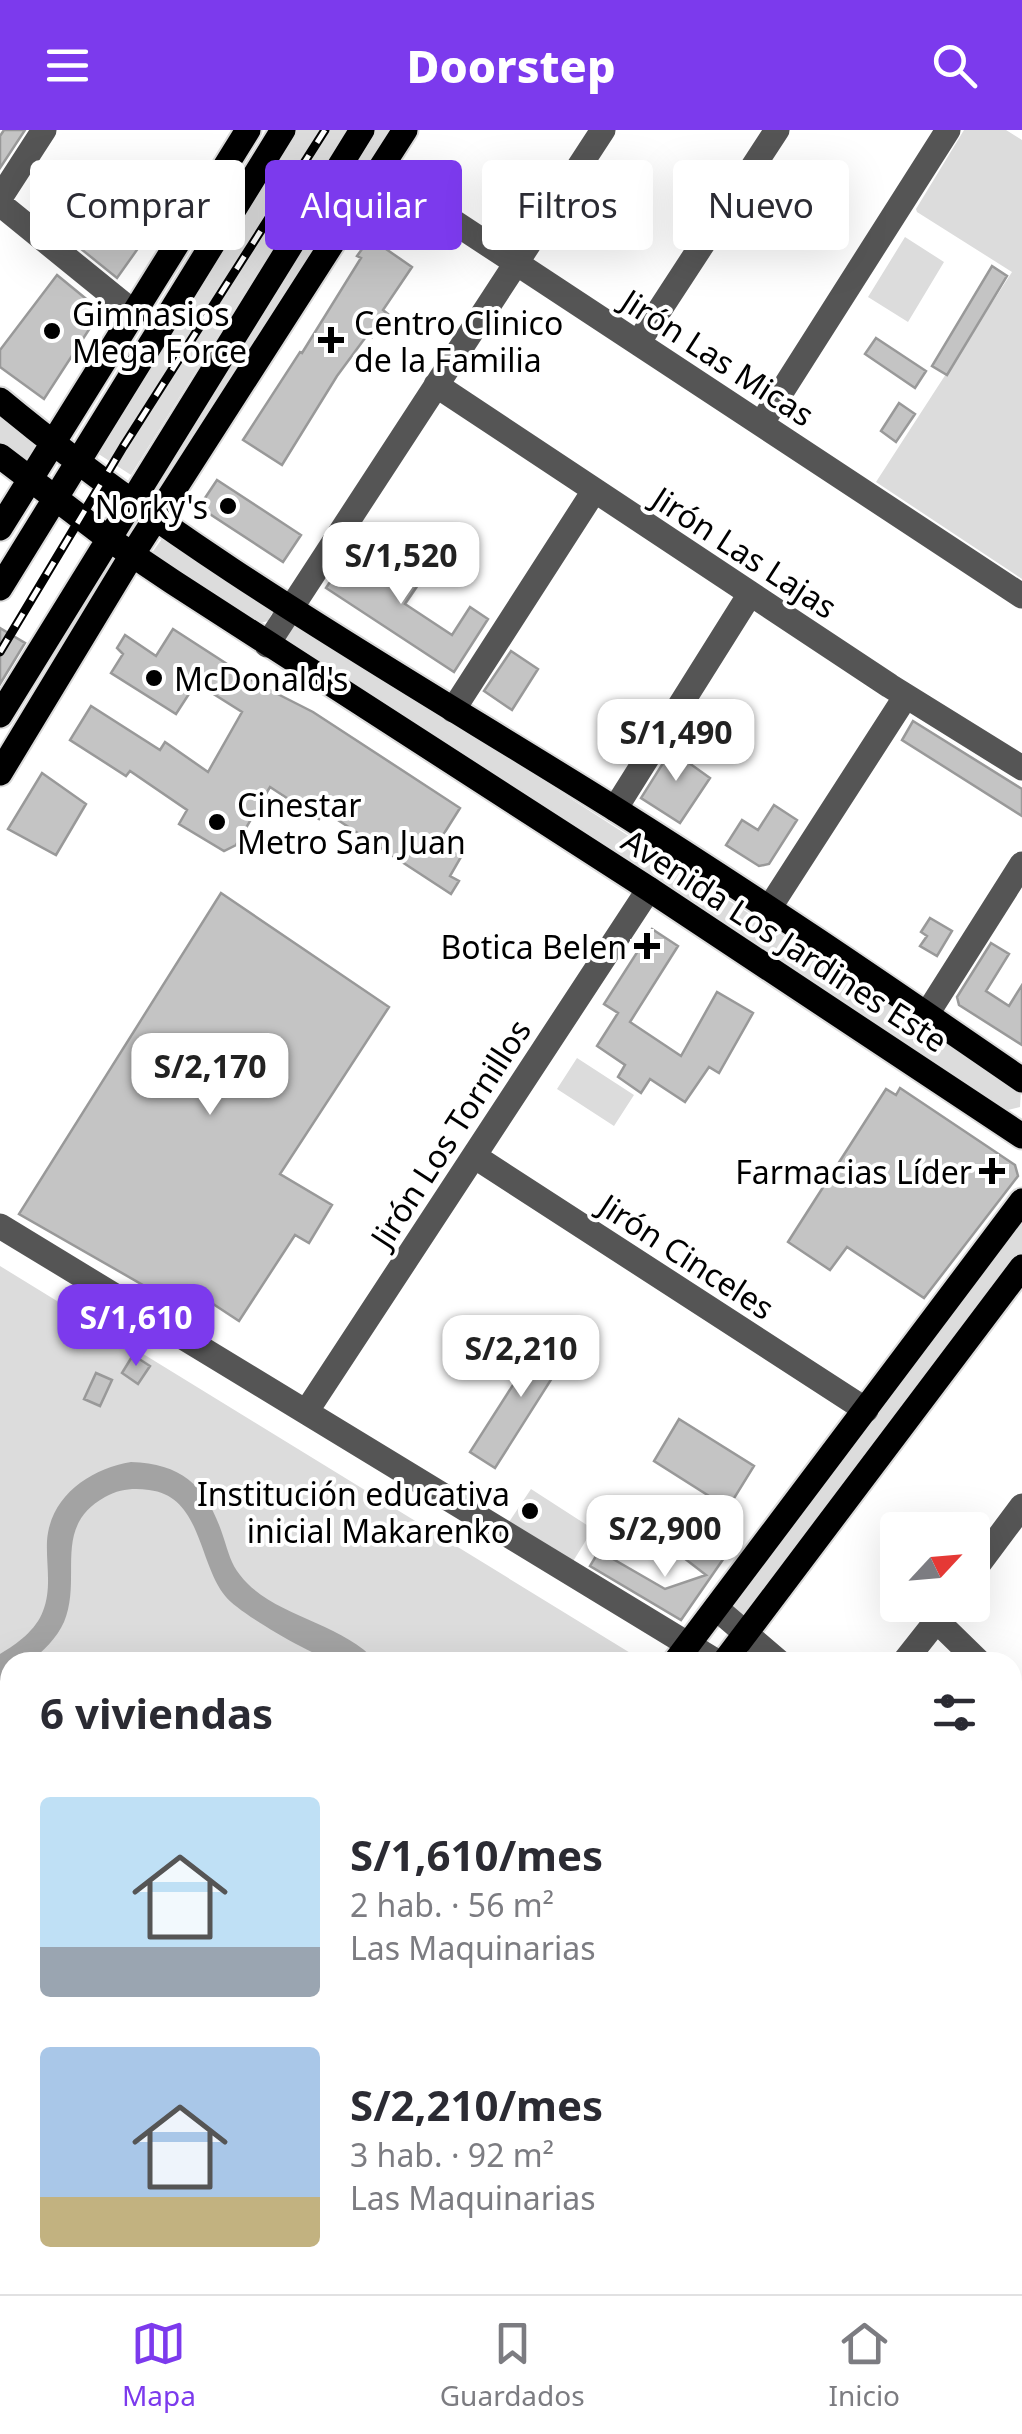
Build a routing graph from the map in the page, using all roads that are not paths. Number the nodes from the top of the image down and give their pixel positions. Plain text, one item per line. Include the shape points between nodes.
1 (44, 130) edge
2 (248, 130) edge
3 (283, 130) edge
4 (362, 130) edge
5 (405, 130) edge
6 (602, 130) edge
7 (777, 130) edge
8 (948, 130) edge
9 (386, 160) edge
10 (0, 201) edge
11 (462, 227) edge
12 (328, 250) edge
13 (516, 263) junction
14 (133, 312) junction
15 (638, 343) junction
16 (436, 385) junction
17 (0, 400) edge
18 (761, 424) junction
19 (53, 444) junction
20 (0, 456) edge
21 (76, 463) junction
22 (30, 480) junction
23 (594, 491) junction
24 (54, 498) junction
25 (131, 503) junction
26 (155, 519) junction
27 (0, 528) edge
28 (109, 539) junction
29 (132, 555) junction
30 (0, 588) edge
31 (750, 594) junction
32 (1022, 596) edge
33 (290, 608) junction
34 (267, 645) junction
35 (906, 696) junction
36 (453, 710) junction
37 (0, 716) edge
38 (1022, 768) edge
39 (0, 773) edge
40 (615, 809) junction
41 (1022, 864) edge
42 (649, 889) junction
43 (768, 910) junction
44 (926, 1014) junction
45 (1022, 1080) edge
46 (1016, 1126) edge
47 (474, 1156) junction
48 (1022, 1201) edge
49 (0, 1226) edge
50 (1022, 1268) edge
51 (866, 1410) junction
52 (306, 1412) junction
53 (1021, 1509) edge
54 (990, 1549) edge
55 (716, 1608) junction
56 (936, 1622) edge
57 (950, 1622) edge
58 (747, 1634) junction
59 (679, 1652) edge
60 (683, 1652) edge
61 (730, 1652) edge
62 (768, 1652) edge
63 (912, 1652) edge
64 (972, 1652) edge

1 - 10 street
2 - 14 main road
3 - 21 main road
4 - 25 main road
5 - 9 main road
6 - 13 street
7 - 15 street
8 - 18 street
10 - 14 street
11 - 13 street, Jirón Las Micas
12 - 26 main road
13 - 15 street, Jirón Las Micas
13 - 16 street
14 - 19 main road
15 - 18 street, Jirón Las Micas
16 - 23 street, Jirón Las Lajas
16 - 33 street
17 - 19 main road, Avenida Los Jardines Este
18 - 32 street, Jirón Las Micas
19 - 21 main road, Avenida Los Jardines Este
19 - 22 main road
20 - 22 main road, Avenida Los Jardines Este
21 - 24 main road
21 - 25 main road, Avenida Los Jardines Este
22 - 24 main road, Avenida Los Jardines Este
22 - 27 main road
23 - 31 street, Jirón Las Lajas
23 - 36 street
24 - 28 main road, Avenida Los Jardines Este
24 - 30 main road
25 - 26 main road, Avenida Los Jardines Este
25 - 28 main road
26 - 29 main road
26 - 33 main road, Avenida Los Jardines Este
28 - 29 main road, Avenida Los Jardines Este
28 - 37 main road
29 - 34 main road, Avenida Los Jardines Este
29 - 39 main road
31 - 35 street, Jirón Las Lajas
31 - 40 street
33 - 34 street
33 - 36 main road, Avenida Los Jardines Este
34 - 42 main road, Avenida Los Jardines Este
35 - 38 street, Jirón Las Lajas
35 - 43 street
36 - 40 main road, Avenida Los Jardines Este
40 - 43 main road, Avenida Los Jardines Este
41 - 44 street
42 - 46 main road, Avenida Los Jardines Este
42 - 47 street, Jirón Los Tornillos
43 - 44 main road, Avenida Los Jardines Este
44 - 45 main road, Avenida Los Jardines Este
47 - 51 street, Jirón Cinceles
47 - 52 street, Jirón Los Tornillos
48 - 51 main road
49 - 52 street
50 - 58 main road
51 - 55 main road
52 - 59 street
53 - 54 street
55 - 58 street
55 - 60 main road
56 - 63 street
57 - 64 street
58 - 61 main road
58 - 62 street

